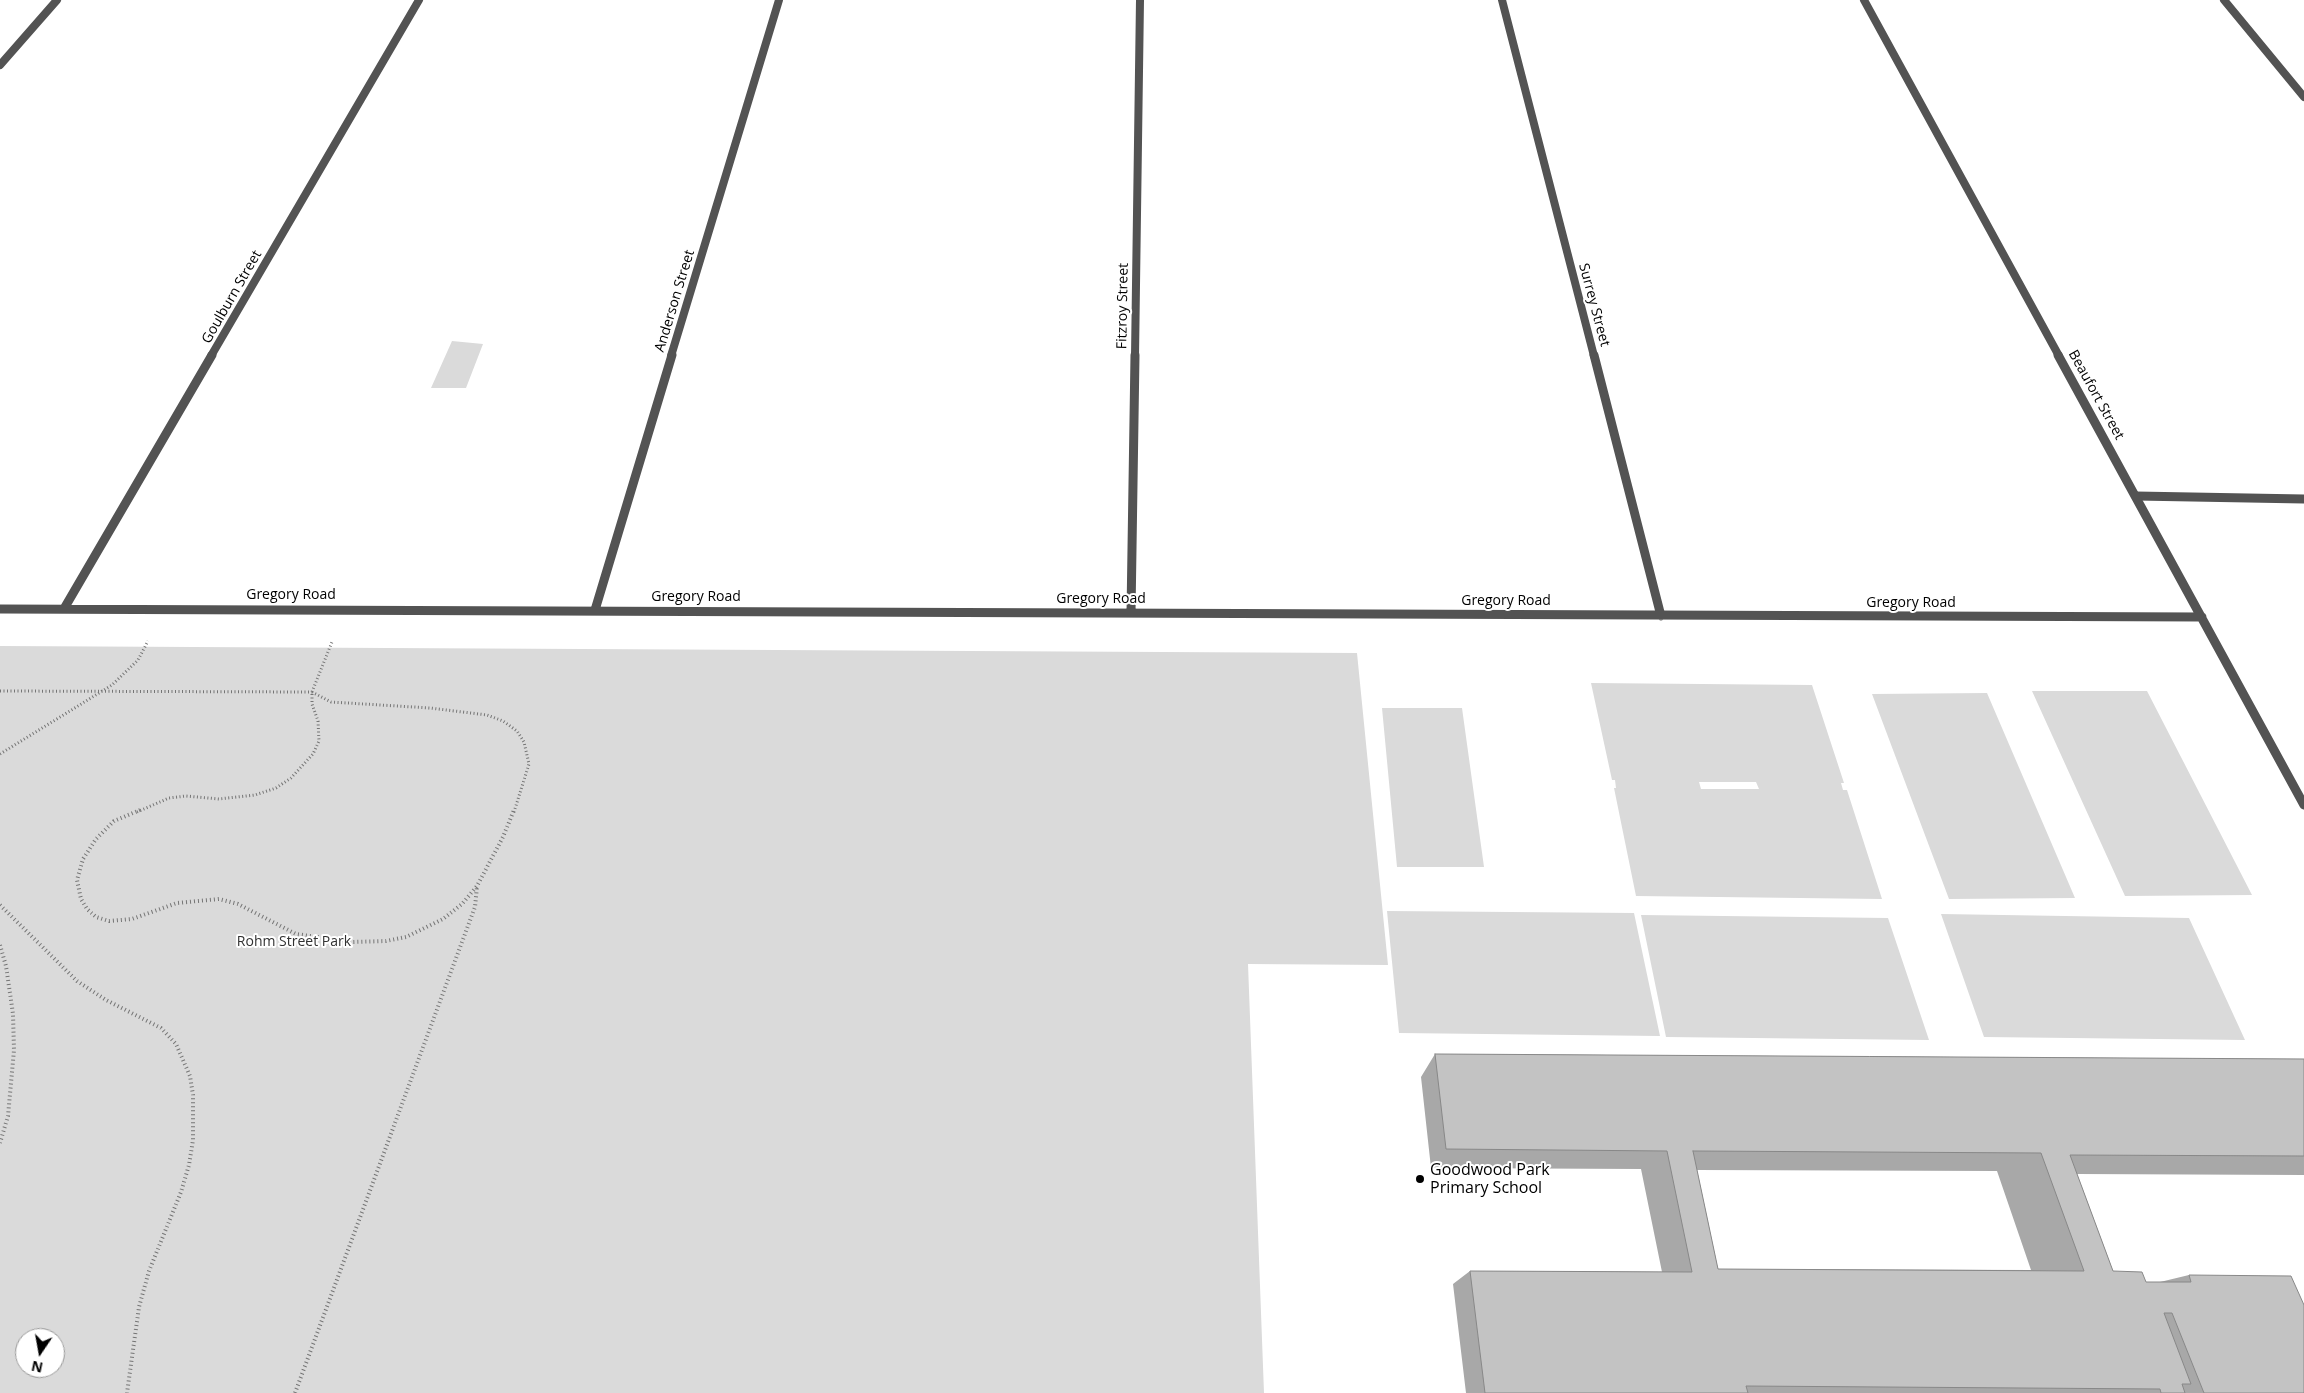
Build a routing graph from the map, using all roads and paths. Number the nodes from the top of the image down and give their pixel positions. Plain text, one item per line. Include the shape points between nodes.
1 (57, 0) edge
2 (419, 0) edge
3 (779, 0) edge
4 (1140, 0) edge
5 (1502, 0) edge
6 (1864, 0) edge
7 (2224, 0) edge
8 (0, 65) edge
9 (2304, 97) edge
10 (2136, 496) junction
11 (2304, 499) edge
12 (65, 608) junction
13 (0, 609) edge
14 (595, 610) junction
15 (1131, 613) junction
16 (1661, 616) junction
17 (2202, 617) junction
18 (151, 637) dead end
19 (333, 639) dead end
20 (0, 691) edge
21 (103, 691) junction
22 (312, 692) junction
23 (0, 754) edge
24 (2304, 805) edge
25 (477, 886) junction
26 (0, 905) edge
27 (0, 945) edge
28 (0, 1143) edge
29 (127, 1393) edge
30 (295, 1393) edge

1 - 8 street
2 - 12 street, Goulburn Street
3 - 14 street, Anderson Street
4 - 15 street, Fitzroy Street
5 - 16 street, Surrey Street
6 - 10 street, Beaufort Street
7 - 9 street
10 - 11 street
10 - 17 street, Beaufort Street
12 - 13 street, Gregory Road
12 - 14 street, Gregory Road
14 - 15 street, Gregory Road
15 - 16 street, Gregory Road
16 - 17 street, Gregory Road
17 - 24 street, Beaufort Street
18 - 21 path via 138,660
19 - 22 path
20 - 21 path
21 - 22 path
21 - 23 path
22 - 25 path via 331,702 487,715 504,721 517,731 528,754 526,776 504,837
22 - 25 path via 319,741 313,754 291,778 276,788 255,795 219,799 169,798 114,821 83,859 77,880 87,910 96,917 117,921 176,904 218,899 238,904 296,934 321,940 386,941 412,934 443,919
25 - 30 path via 475,907
26 - 29 path via 77,981 160,1028 176,1044 190,1076 193,1140 189,1165 148,1271 139,1307
27 - 28 path via 13,1014 14,1050 8,1116

